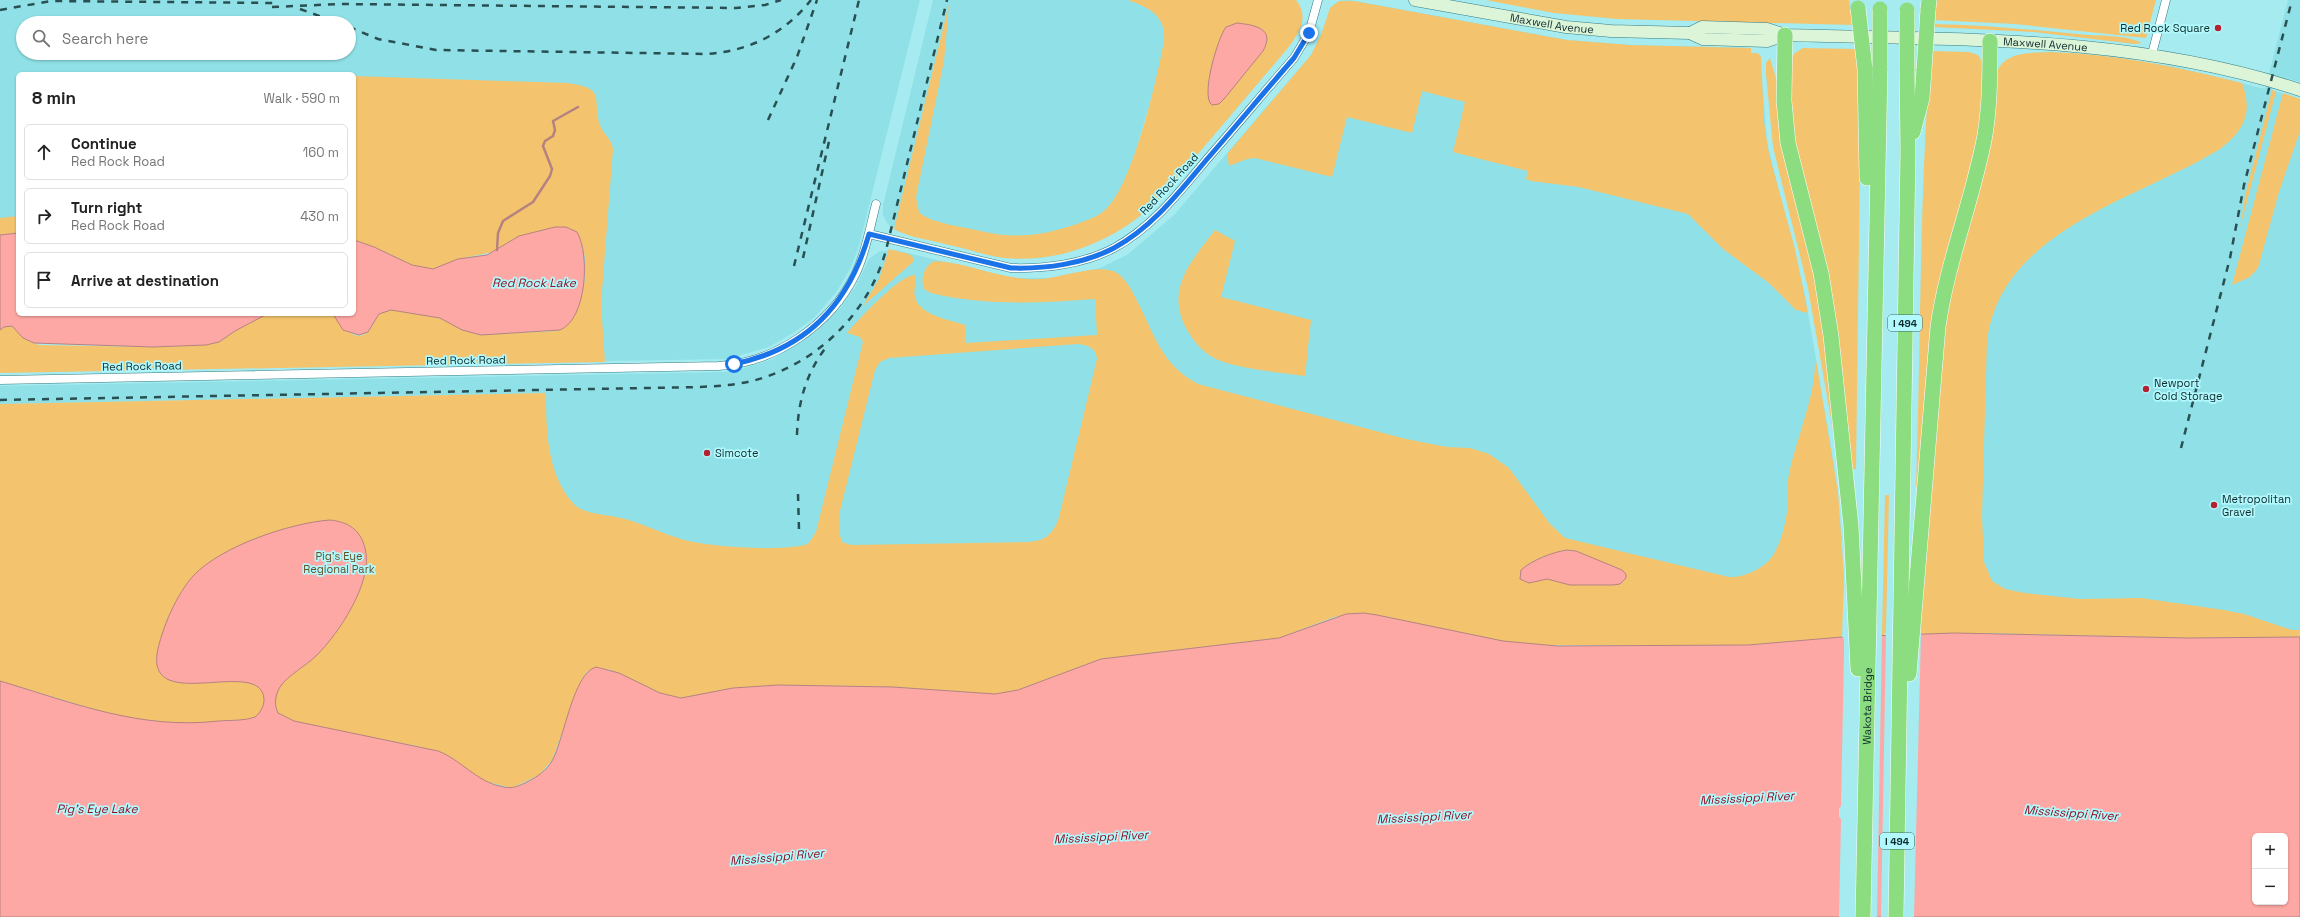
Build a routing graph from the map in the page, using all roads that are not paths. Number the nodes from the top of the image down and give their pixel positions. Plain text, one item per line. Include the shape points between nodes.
1 (1318, 0) edge
2 (1416, 0) edge
3 (2166, 0) edge
4 (1857, 4) edge
5 (1880, 4) edge
6 (1907, 5) edge
7 (1928, 5) edge
8 (1785, 35) junction
9 (1990, 41) junction
10 (2152, 54) junction
11 (2300, 90) edge
12 (1908, 151) junction
13 (876, 204) dead end
14 (869, 234) junction
15 (1873, 341) junction
16 (0, 380) edge
17 (1898, 782) junction
18 (1866, 784) junction
19 (1863, 917) edge
20 (1896, 917) edge

1 - 14 street, Red Rock Road via 1309,33 1294,58 1166,207 1115,247 1063,264 1011,268
2 - 8 main road, Maxwell Avenue via 1578,29 1690,33 1703,39 1767,41
3 - 10 street
4 - 15 highway, bridge via 1865,68
5 - 15 highway, I 494, bridge
6 - 12 highway, I 494, bridge
7 - 12 highway, bridge via 1922,98
8 - 9 main road, Maxwell Avenue
8 - 18 highway via 1784,97 1787,138 1824,286 1848,494
9 - 10 main road, Maxwell Avenue via 2082,45
9 - 17 highway via 1985,135 1948,272 1940,314
10 - 11 main road, Maxwell Avenue
12 - 17 highway, I 494
13 - 14 street, Red Rock Road
14 - 16 street, Red Rock Road via 854,277 842,297 825,317 778,350 734,364
15 - 18 highway, Wakota Bridge / I 494
17 - 20 highway, I 494
18 - 19 highway, Wakota Bridge / I 494

